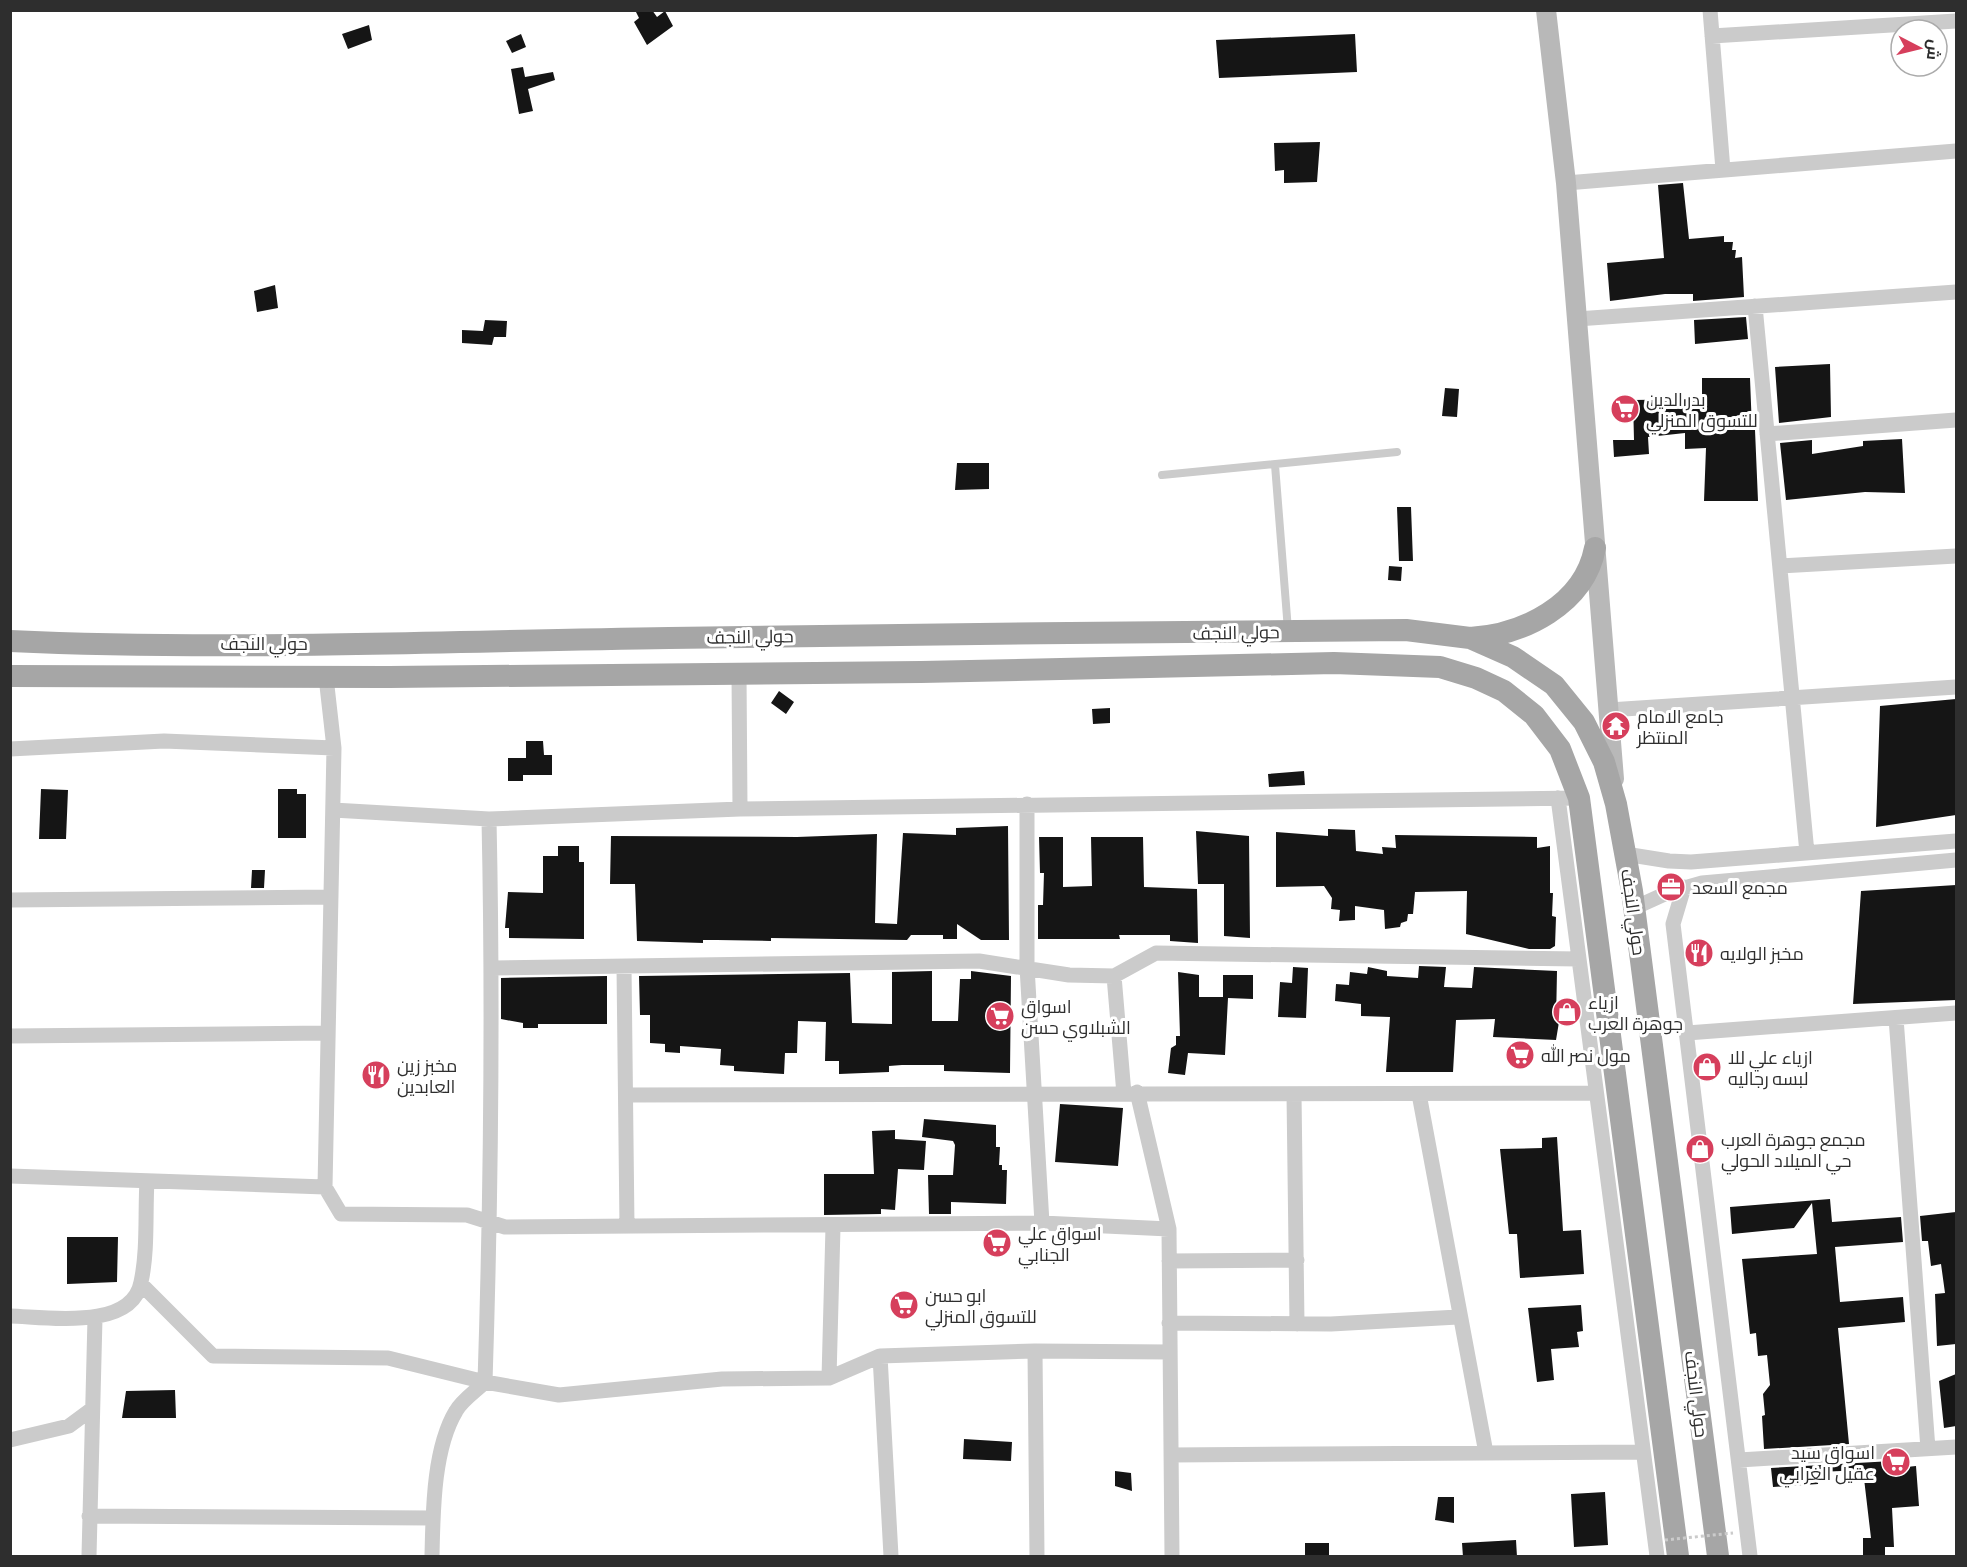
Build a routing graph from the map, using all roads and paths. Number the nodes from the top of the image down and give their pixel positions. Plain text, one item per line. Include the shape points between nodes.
1 (1546, 10) edge
2 (1710, 10) edge
3 (1956, 21) edge
4 (1712, 36) junction
5 (1956, 151) edge
6 (1723, 170) junction
7 (1566, 183) junction
8 (1956, 292) edge
9 (1755, 306) junction
10 (1577, 319) junction
11 (1956, 420) edge
12 (1767, 434) junction
13 (1397, 452) dead end
14 (1275, 465) junction
15 (1162, 475) dead end
16 (1596, 548) junction
17 (1956, 556) edge
18 (1780, 566) junction
19 (1288, 631) junction
20 (867, 634) junction
21 (919, 635) junction
22 (1470, 638) junction
23 (10, 641) edge
24 (867, 672) junction
25 (921, 672) junction
26 (739, 673) junction
27 (10, 676) edge
28 (326, 677) junction
29 (1956, 687) edge
30 (1792, 698) junction
31 (1609, 710) junction
32 (10, 748) edge
33 (334, 748) junction
34 (1568, 798) junction
35 (1027, 804) junction
36 (1616, 804) junction
37 (740, 808) junction
38 (333, 810) junction
39 (489, 819) junction
40 (1956, 841) edge
41 (1807, 853) junction
42 (1625, 854) junction
43 (1956, 860) edge
44 (1684, 887) junction
45 (331, 897) junction
46 (10, 900) edge
47 (1634, 908) junction
48 (1579, 959) junction
49 (624, 967) junction
50 (1027, 967) junction
51 (493, 968) junction
52 (1114, 976) junction
53 (1956, 1013) edge
54 (1896, 1018) junction
55 (328, 1033) junction
56 (1687, 1033) junction
57 (10, 1036) edge
58 (1131, 1093) junction
59 (1596, 1093) junction
60 (1036, 1094) junction
61 (1294, 1094) junction
62 (1419, 1094) junction
63 (626, 1095) junction
64 (10, 1176) edge
65 (147, 1181) junction
66 (325, 1187) junction
67 (490, 1222) junction
68 (1042, 1224) junction
69 (627, 1226) junction
70 (833, 1227) junction
71 (1169, 1229) junction
72 (1297, 1260) junction
73 (1169, 1261) junction
74 (141, 1284) junction
75 (10, 1316) edge
76 (1458, 1317) junction
77 (95, 1318) junction
78 (1169, 1323) junction
79 (1298, 1324) junction
80 (1640, 1348) junction
81 (1035, 1351) junction
82 (1170, 1352) junction
83 (880, 1356) junction
84 (829, 1378) junction
85 (485, 1382) junction
86 (92, 1409) junction
87 (10, 1440) edge
88 (1956, 1447) edge
89 (1928, 1449) junction
90 (1643, 1452) junction
91 (1486, 1453) junction
92 (1171, 1455) junction
93 (1738, 1461) junction
94 (89, 1516) junction
95 (433, 1518) junction
96 (1733, 1533) dead end
97 (1671, 1549) edge
98 (89, 1557) edge
99 (432, 1557) edge
100 (891, 1557) edge
101 (1037, 1557) edge
102 (1172, 1557) edge
103 (1657, 1557) edge
104 (1718, 1557) edge
105 (1750, 1557) edge

1 - 7 street
2 - 4 street
3 - 4 street
4 - 6 street
5 - 6 street
6 - 7 street
7 - 10 street
8 - 9 street
9 - 10 street
9 - 12 street
10 - 16 street
11 - 12 street
12 - 18 street
13 - 14 lane
14 - 15 lane
14 - 19 lane
16 - 22 main road via 1582,581 1556,608 1515,630
16 - 31 street
17 - 18 street
18 - 30 street
19 - 21 main road, حولي النجف
19 - 22 main road, حولي النجف via 1406,630
20 - 21 main road, حولي النجف
20 - 23 main road, حولي النجف via 373,643
20 - 24 main road via 878,653
21 - 25 main road via 911,645 909,657
22 - 36 main road, حولي النجف via 1513,657 1554,686 1584,722 1604,762
24 - 25 main road, حولي النجف
24 - 26 main road, حولي النجف
25 - 34 main road, حولي النجف via 1334,663 1440,667 1504,691 1534,715 1560,749
26 - 28 main road, حولي النجف
26 - 37 street
27 - 28 main road, حولي النجف
28 - 33 street
29 - 30 street
30 - 31 street
30 - 41 street
31 - 36 street
32 - 33 street via 164,741
33 - 38 street
34 - 35 street
34 - 48 street
34 - 80 main road, حولي النجف
35 - 37 street
35 - 50 street
36 - 42 main road, حولي النجف
37 - 39 street
38 - 39 street
38 - 45 street
39 - 51 street
40 - 41 street
41 - 42 street via 1692,862
42 - 47 main road, حولي النجف
43 - 44 street
44 - 47 street
44 - 56 street via 1673,924
45 - 46 street
45 - 55 street
47 - 104 main road, حولي النجف
48 - 52 street via 1156,952
48 - 59 street
49 - 50 street via 979,961
49 - 51 street
49 - 63 street
50 - 52 street via 1070,975
50 - 60 street
51 - 67 street
52 - 58 street
53 - 54 street
54 - 56 street
54 - 89 street
55 - 57 street
55 - 66 street
56 - 93 street
58 - 60 street
58 - 61 street
58 - 71 street
59 - 62 street
59 - 80 street
60 - 63 street
60 - 68 street
61 - 62 street
61 - 72 street
62 - 76 street
63 - 69 street
64 - 65 street
65 - 66 street
65 - 74 street
66 - 67 street via 341,1214 467,1215
67 - 69 street via 505,1227
67 - 85 street
68 - 70 street
68 - 71 street
69 - 70 street
70 - 84 street
71 - 73 street
72 - 73 street
72 - 79 street
73 - 78 street
74 - 77 street via 129,1305
74 - 85 street via 213,1356 388,1358
75 - 77 street
76 - 79 street
76 - 91 street
77 - 86 street
78 - 79 street
78 - 82 street
80 - 90 street
80 - 97 main road, حولي النجف
81 - 82 street
81 - 83 street
81 - 101 street
82 - 92 street
83 - 84 street
83 - 100 street
84 - 85 street via 722,1379 559,1395
85 - 95 street via 456,1410 442,1445
86 - 87 street via 69,1426
86 - 94 street
88 - 89 street
89 - 93 street
90 - 91 street
90 - 103 street
91 - 92 street
92 - 102 street
93 - 105 street
94 - 95 street
94 - 98 street
95 - 99 street
96 - 97 path, bridge

